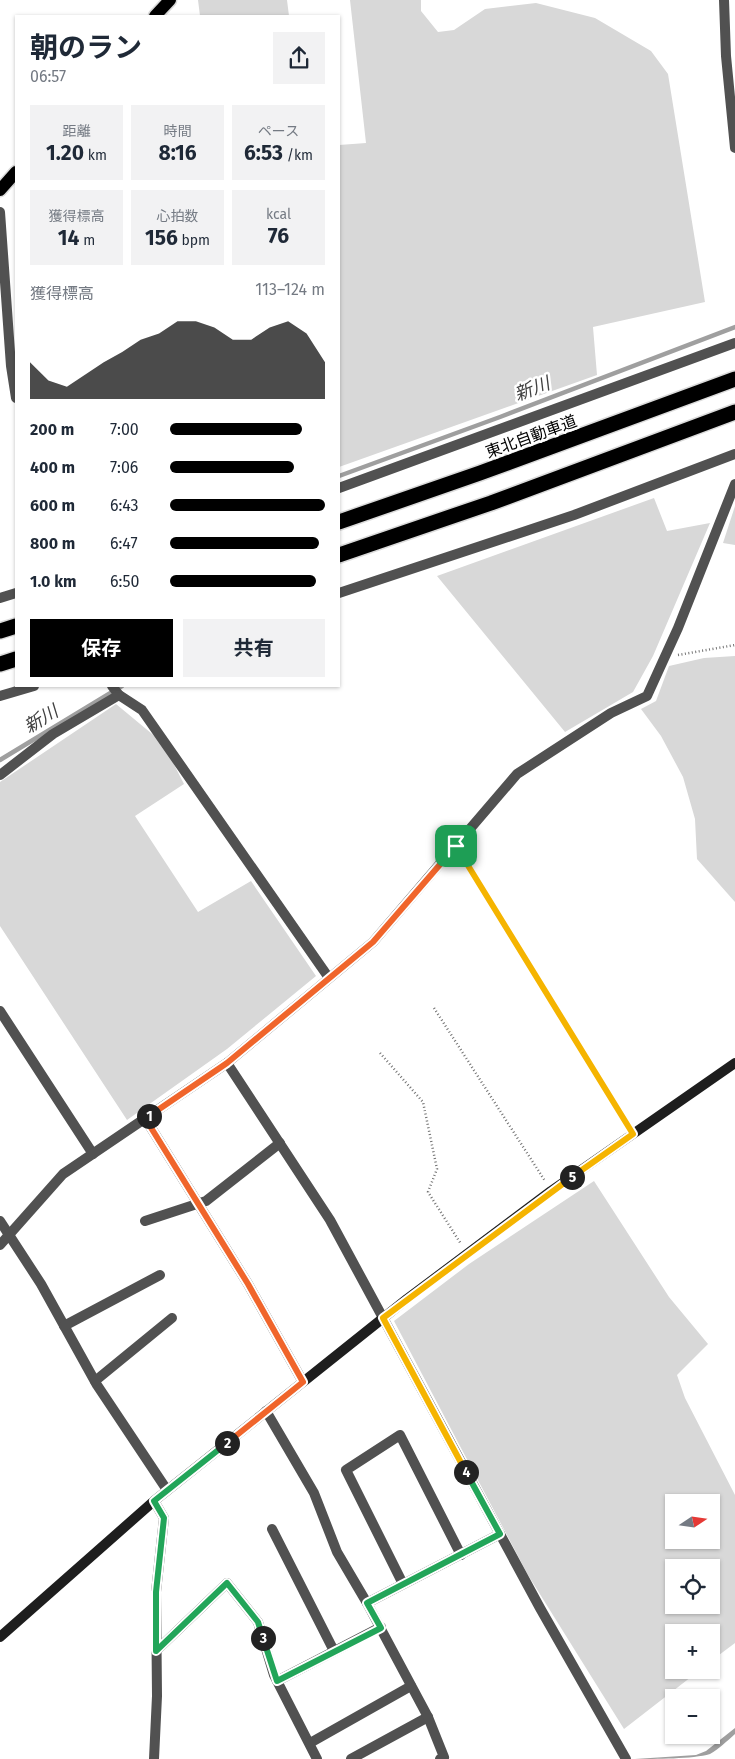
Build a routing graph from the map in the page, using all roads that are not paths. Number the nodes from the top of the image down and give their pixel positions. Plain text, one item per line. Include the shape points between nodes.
1 (170, 0) edge
2 (724, 0) edge
3 (156, 15) edge
4 (735, 148) edge
5 (15, 173) edge
6 (0, 190) edge
7 (0, 212) edge
8 (735, 343) edge
9 (735, 379) edge
10 (15, 392) edge
11 (735, 412) edge
12 (735, 454) edge
13 (735, 484) edge
14 (340, 488) edge
15 (340, 522) edge
16 (340, 555) edge
17 (15, 593) edge
18 (340, 593) edge
19 (0, 598) edge
20 (15, 626) edge
21 (0, 631) edge
22 (15, 659) edge
23 (0, 664) edge
24 (31, 687) edge
25 (113, 687) edge
26 (119, 695) junction
27 (0, 696) edge
28 (0, 775) edge
29 (329, 978) junction
30 (0, 1011) edge
31 (227, 1063) junction
32 (735, 1063) edge
33 (145, 1118) junction
34 (280, 1144) junction
35 (92, 1154) junction
36 (198, 1203) junction
37 (0, 1221) edge
38 (145, 1221) dead end
39 (9, 1235) junction
40 (0, 1245) edge
41 (160, 1275) dead end
42 (172, 1318) dead end
43 (383, 1318) junction
44 (64, 1326) junction
45 (95, 1381) junction
46 (303, 1382) junction
47 (266, 1411) junction
48 (167, 1490) junction
49 (154, 1501) junction
50 (272, 1529) dead end
51 (500, 1534) junction
52 (461, 1555) junction
53 (403, 1584) junction
54 (367, 1603) junction
55 (381, 1628) junction
56 (0, 1637) edge
57 (156, 1651) junction
58 (334, 1651) junction
59 (277, 1681) junction
60 (411, 1686) junction
61 (428, 1717) junction
62 (310, 1743) junction
63 (626, 1758) edge
64 (154, 1759) edge
65 (318, 1759) edge
66 (351, 1759) edge
67 (440, 1759) edge

1 - 3 main road
2 - 4 street
5 - 6 main road
7 - 10 street
8 - 14 street
9 - 15 highway, 東北自動車道
11 - 16 highway
12 - 18 street via 574,515
13 - 29 street via 646,696 611,713 518,774 373,942
17 - 19 street
20 - 21 highway
22 - 23 highway
24 - 27 street
25 - 26 street
26 - 28 street via 54,734
26 - 29 street via 142,710
29 - 31 street
30 - 35 street
31 - 33 street
31 - 34 street
32 - 43 street via 551,1191
33 - 35 street
33 - 36 street
34 - 36 street via 206,1201
34 - 43 street via 330,1220
35 - 39 street via 63,1174
36 - 38 street
36 - 46 street
37 - 39 street
39 - 40 street
39 - 44 street
41 - 44 street
42 - 45 street
43 - 46 street
43 - 51 street
44 - 45 street
45 - 48 street
46 - 47 street
47 - 48 street
47 - 54 street via 314,1493 337,1552
48 - 49 street
49 - 56 street
49 - 57 street via 164,1518 156,1592
50 - 58 street
51 - 52 street
51 - 63 street
52 - 53 street
52 - 53 street via 400,1435 346,1470
53 - 54 street
54 - 55 street
55 - 58 street
55 - 60 street
57 - 59 street via 227,1583 258,1622
57 - 64 street
58 - 59 street
59 - 62 street
60 - 61 street
60 - 62 street
61 - 66 street
61 - 67 street via 444,1757
62 - 65 street

